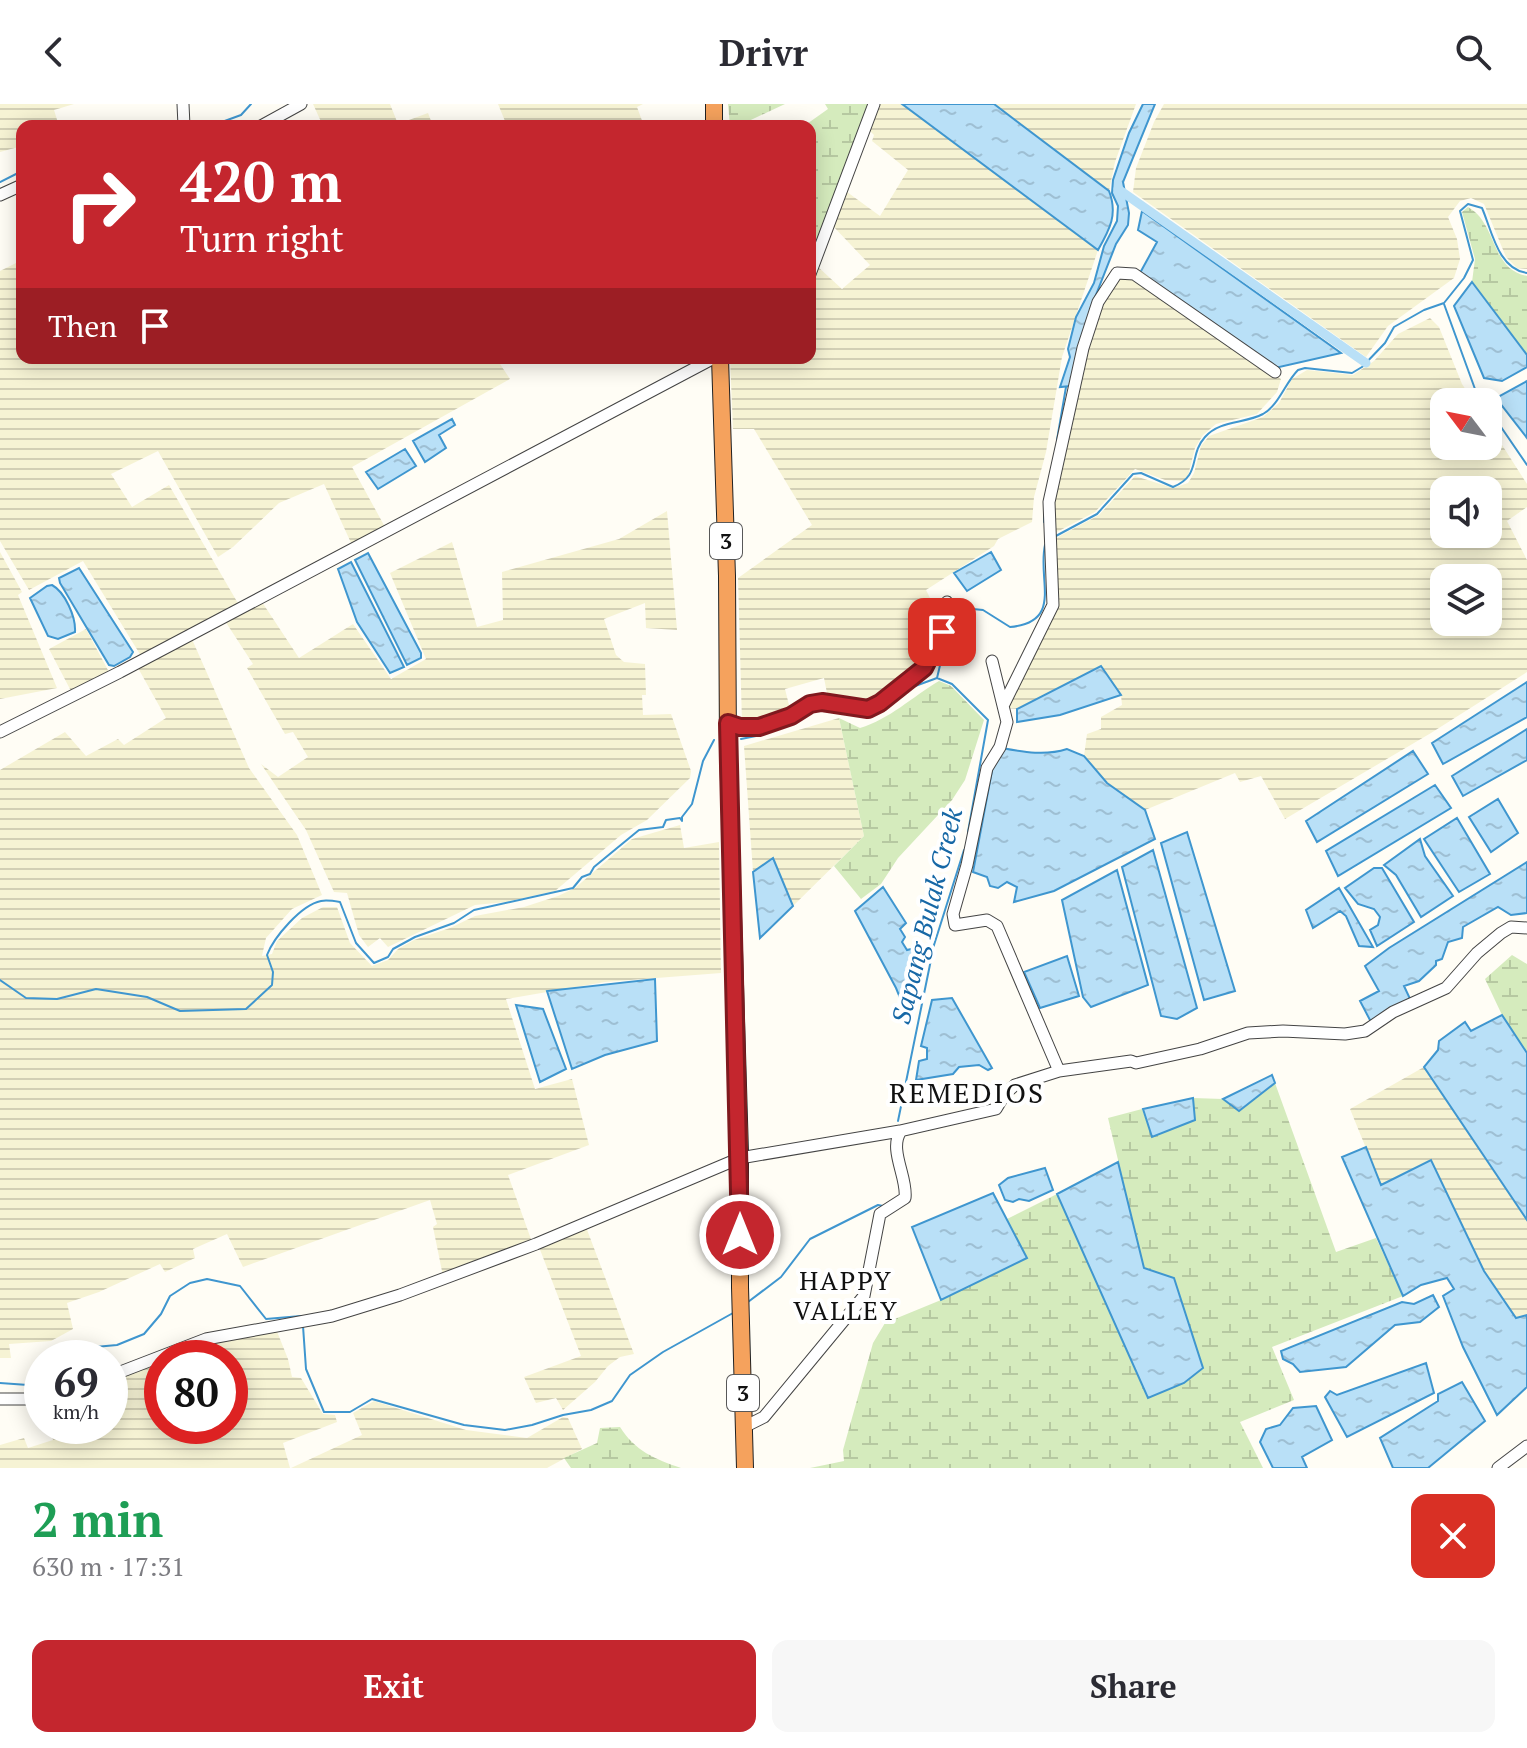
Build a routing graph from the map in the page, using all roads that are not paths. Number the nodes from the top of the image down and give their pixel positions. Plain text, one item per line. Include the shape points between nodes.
1 (301, 104) edge
2 (874, 104) edge
3 (272, 120) edge
4 (816, 258) edge
5 (706, 364) edge
6 (717, 364) edge
7 (1275, 372) dead end
8 (947, 602) dead end
9 (992, 661) dead end
10 (1004, 704) junction
11 (728, 723) junction
12 (0, 732) edge
13 (1527, 928) edge
14 (1059, 1071) junction
15 (901, 1131) junction
16 (740, 1158) junction
17 (128, 1369) edge
18 (0, 1399) edge
19 (24, 1399) edge
20 (744, 1427) junction
21 (1527, 1446) edge
22 (745, 1468) edge
23 (1498, 1468) edge

1 - 3 street
2 - 4 street
5 - 12 street
6 - 11 highway, 3
7 - 10 street via 1134,274 1117,273 1098,302 1083,348 1049,502 1053,605
8 - 11 street via 942,632 924,668 880,703 855,709 822,702 759,727
9 - 10 street
10 - 14 street via 1007,722 987,768 953,914 955,925 987,920 997,926
11 - 16 highway, 3
13 - 14 street via 1511,927 1501,933 1446,988 1365,1031 1248,1033 1136,1063
14 - 15 street via 1011,1088 996,1109
15 - 16 street
15 - 20 street via 897,1140 906,1193 900,1204 880,1214 864,1296 764,1417
16 - 17 street via 400,1295 332,1316 206,1339
16 - 20 highway, 3
18 - 19 street
20 - 22 highway, 3
21 - 23 street

